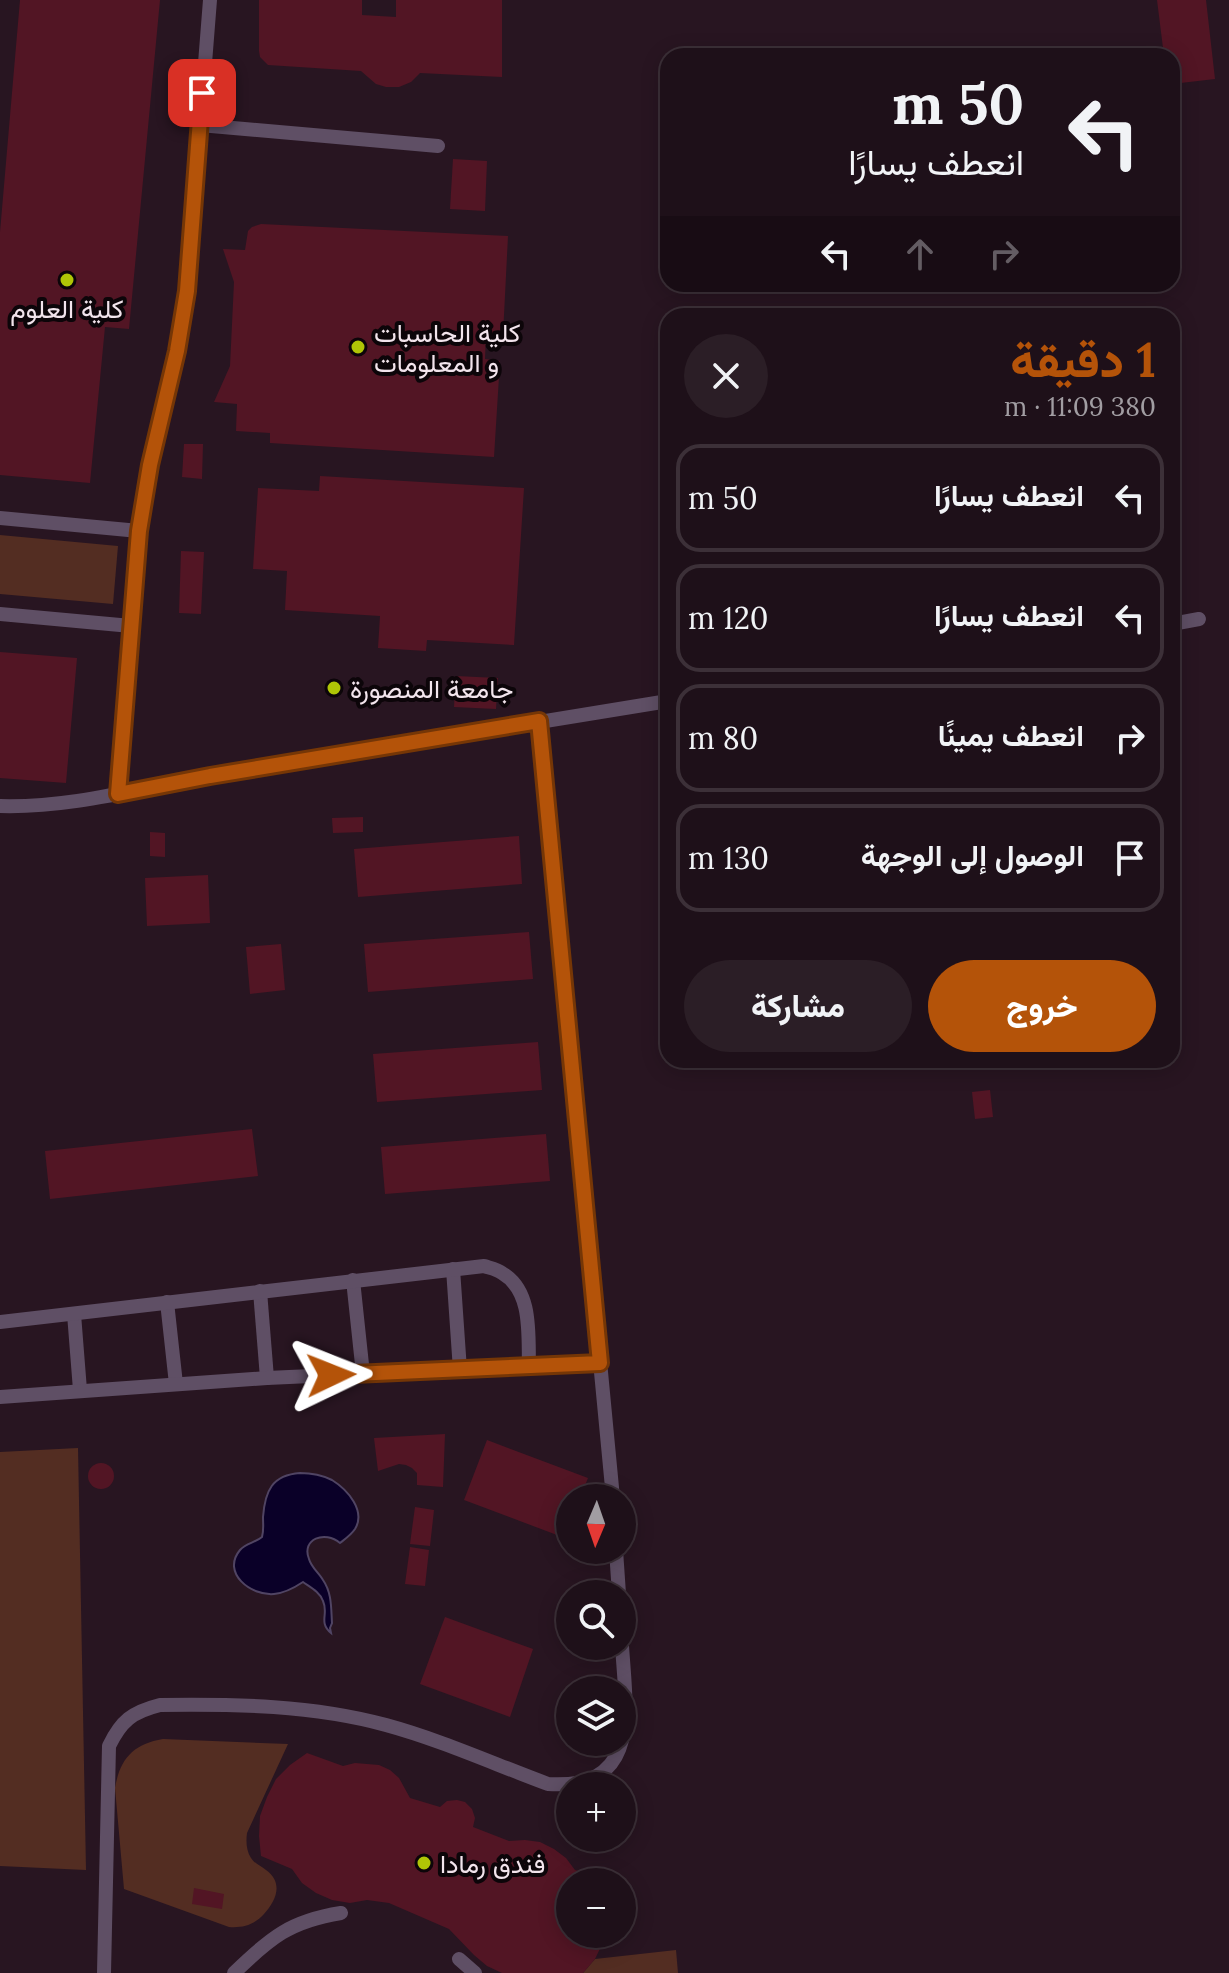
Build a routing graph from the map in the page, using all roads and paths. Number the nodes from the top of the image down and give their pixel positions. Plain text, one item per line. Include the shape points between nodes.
1 (210, 0) edge
2 (200, 125) junction
3 (438, 146) dead end
4 (0, 518) edge
5 (139, 531) junction
6 (0, 614) edge
7 (1199, 619) dead end
8 (1180, 623) edge
9 (131, 626) junction
10 (660, 702) edge
11 (539, 721) junction
12 (118, 794) junction
13 (0, 806) edge
14 (453, 1269) junction
15 (353, 1280) junction
16 (260, 1291) junction
17 (167, 1302) junction
18 (74, 1314) junction
19 (0, 1322) edge
20 (600, 1363) junction
21 (529, 1367) junction
22 (460, 1370) junction
23 (363, 1374) junction
24 (267, 1378) junction
25 (176, 1384) junction
26 (80, 1390) junction
27 (0, 1397) edge
28 (612, 1484) edge
29 (623, 1660) edge
30 (341, 1913) dead end
31 (459, 1959) dead end
32 (104, 1973) edge
33 (234, 1973) edge
34 (475, 1973) edge

1 - 2 lane
2 - 3 lane
2 - 5 lane via 187,291
4 - 5 lane
5 - 9 lane
6 - 9 lane
7 - 8 lane
9 - 12 lane
10 - 11 lane
11 - 12 lane
11 - 20 lane
12 - 13 lane via 56,805
14 - 15 lane
14 - 21 lane via 484,1266 518,1286 526,1304
14 - 22 lane
15 - 16 lane
15 - 23 lane
16 - 17 lane
16 - 24 lane
17 - 18 lane
17 - 25 lane
18 - 19 lane
18 - 26 lane
20 - 21 lane
20 - 28 lane
21 - 22 lane
22 - 23 lane
23 - 24 lane
24 - 25 lane
25 - 26 lane
26 - 27 lane
29 - 32 lane via 625,1737 604,1770 568,1785 548,1784 384,1724 308,1710 160,1705 128,1718 109,1746
30 - 33 lane via 279,1933
31 - 34 lane

